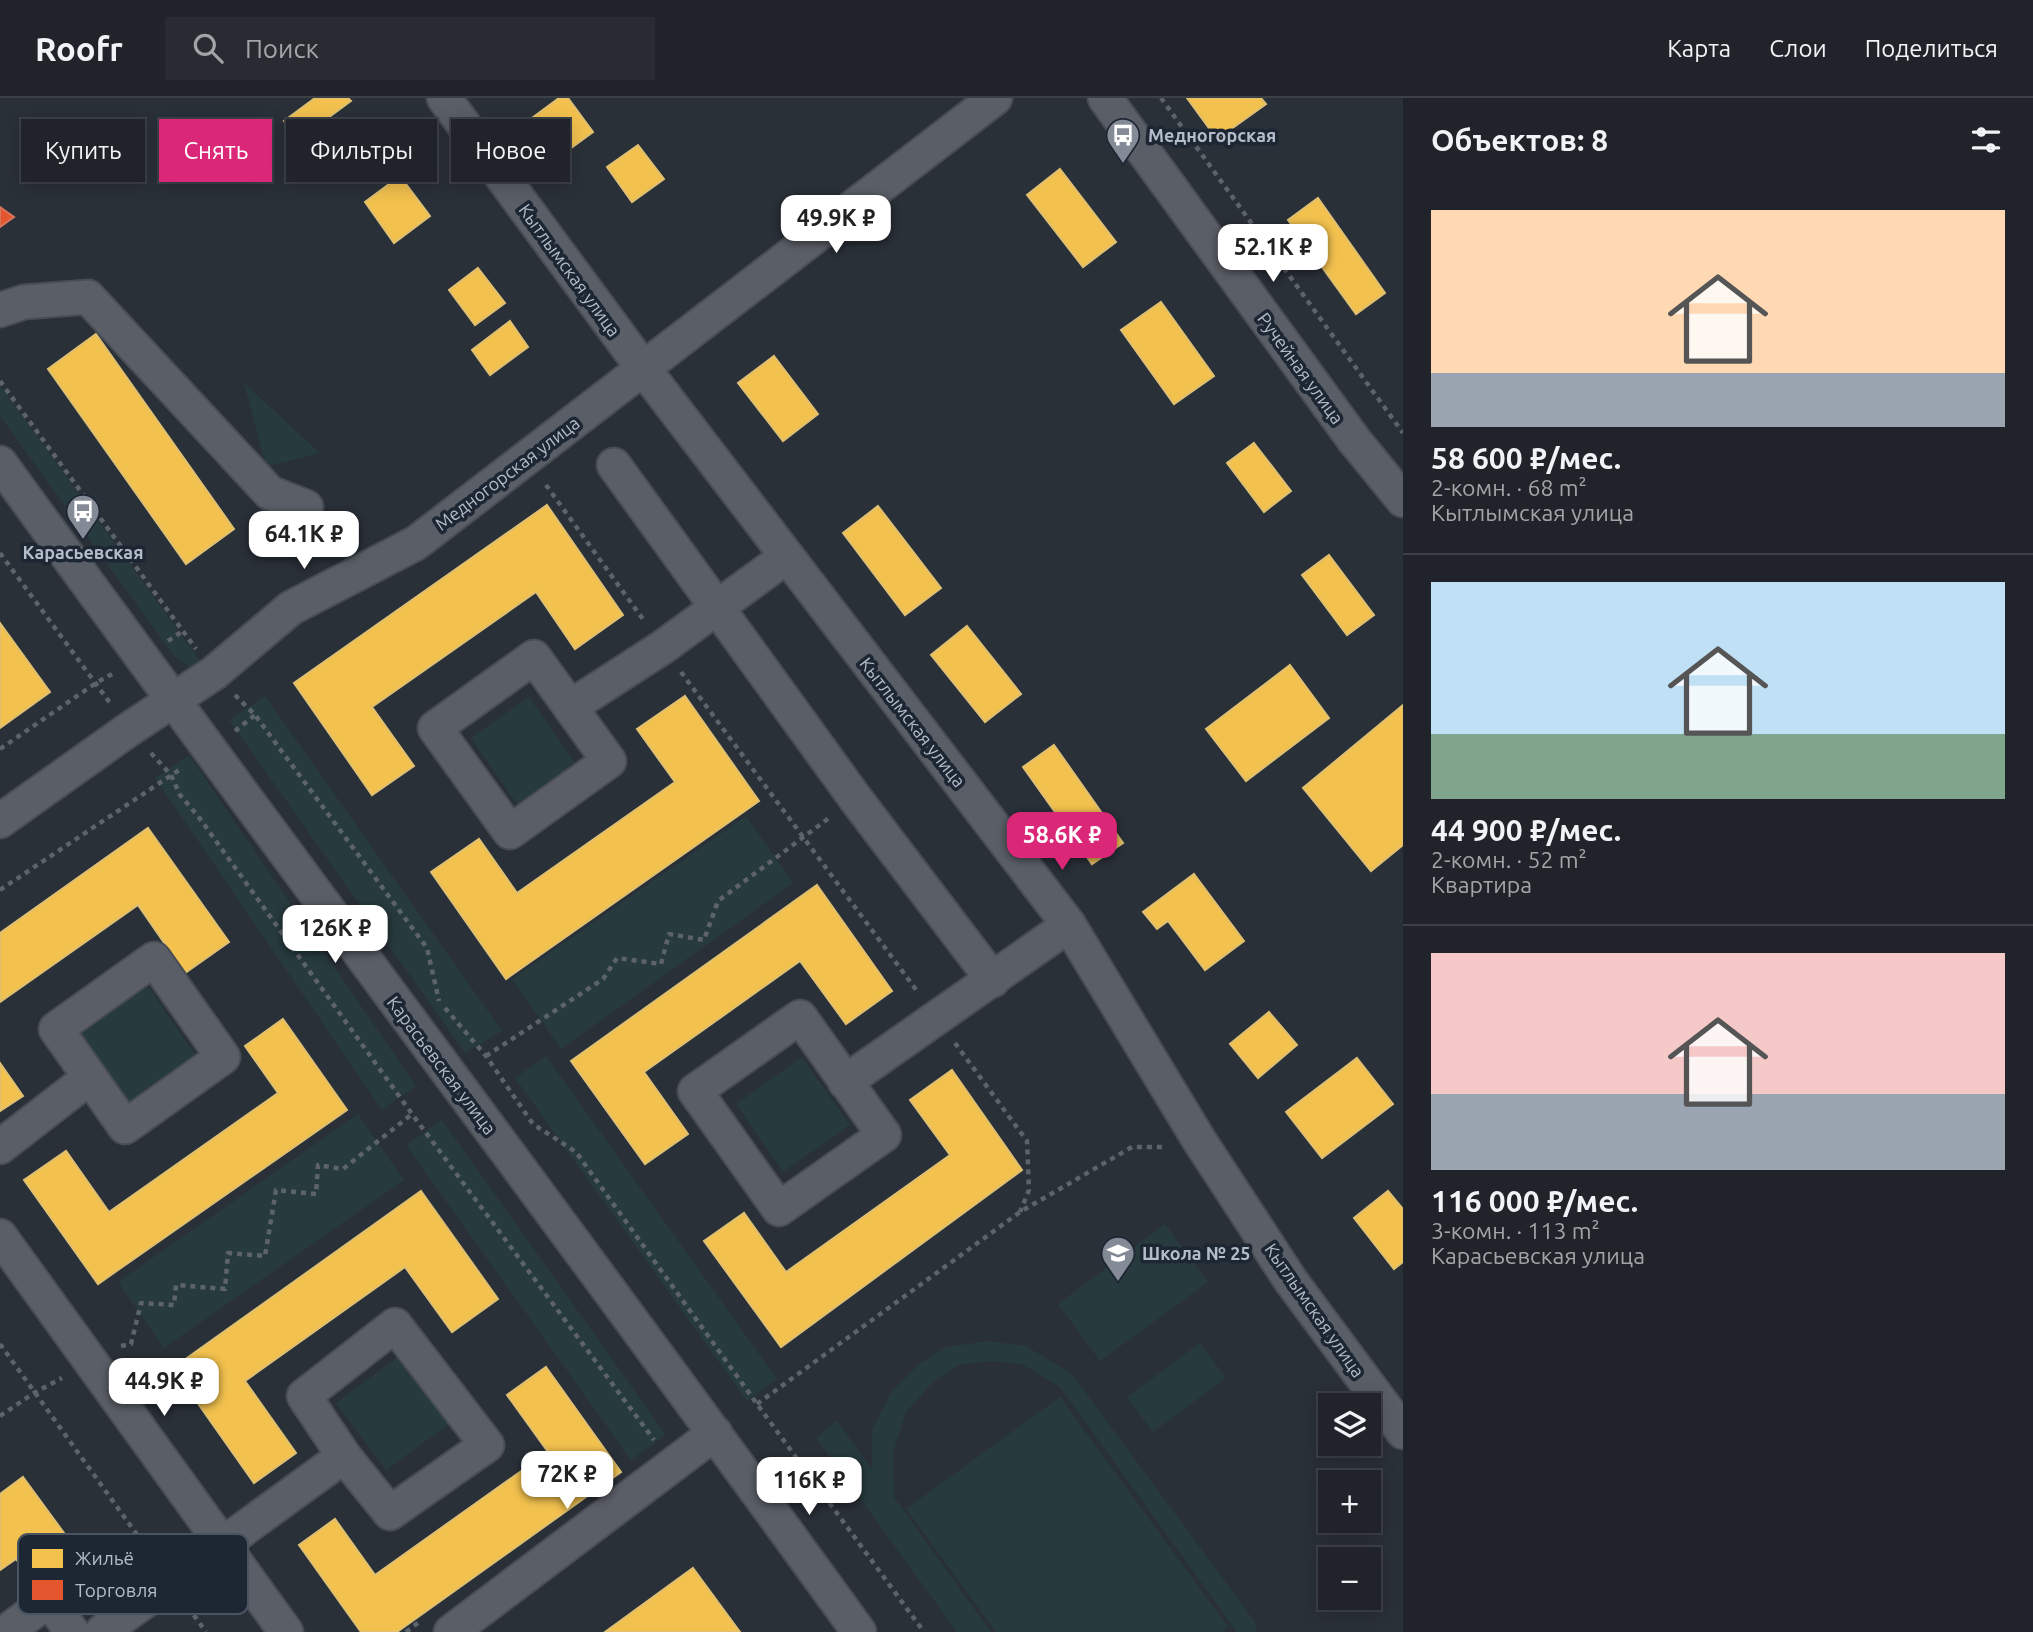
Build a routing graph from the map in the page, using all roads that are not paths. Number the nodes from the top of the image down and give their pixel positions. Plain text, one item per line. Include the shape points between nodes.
1 (444, 98) edge
2 (995, 98) edge
3 (1105, 98) edge
4 (0, 310) edge
5 (643, 369) junction
6 (0, 463) edge
7 (614, 465) dead end
8 (1403, 500) edge
9 (306, 506) dead end
10 (786, 557) junction
11 (716, 607) junction
12 (172, 701) junction
13 (570, 707) junction
14 (0, 821) edge
15 (1069, 925) junction
16 (993, 979) junction
17 (89, 1078) junction
18 (845, 1082) junction
19 (0, 1147) edge
20 (0, 1236) edge
21 (1403, 1432) edge
22 (715, 1433) junction
23 (344, 1456) junction
24 (214, 1534) edge
25 (237, 1534) edge
26 (248, 1580) edge
27 (31, 1614) edge
28 (59, 1614) edge
29 (127, 1614) edge
30 (6, 1632) edge
31 (72, 1632) edge
32 (102, 1632) edge
33 (286, 1632) edge
34 (451, 1632) edge
35 (859, 1632) edge

1 - 5 street, Кытлымская улица
2 - 5 street, Медногорская улица
3 - 8 street, Ручейная улица via 1346,429
4 - 9 street via 24,302 88,297 270,493
5 - 10 street, Кытлымская улица
5 - 12 street, Медногорская улица via 416,543 291,608 214,673
6 - 12 street, Карасьевская улица
7 - 11 street
10 - 11 street
10 - 15 street, Кытлымская улица
11 - 13 street
11 - 16 street
12 - 14 street, Медногорская улица
12 - 22 street, Карасьевская улица
13 - 13 street via 609,761 510,832 435,728 534,657
15 - 16 street
15 - 21 street, Кытлымская улица via 1291,1281
16 - 18 street
17 - 17 street via 55,1028 154,959 223,1057 125,1127
17 - 19 street
18 - 18 street via 884,1135 779,1209 695,1091 800,1017
20 - 24 street
22 - 34 street
22 - 35 street, Карасьевская улица
23 - 23 street via 303,1396 395,1325 486,1445 390,1513
23 - 25 street
26 - 33 street
27 - 30 street
28 - 31 street
29 - 32 street

